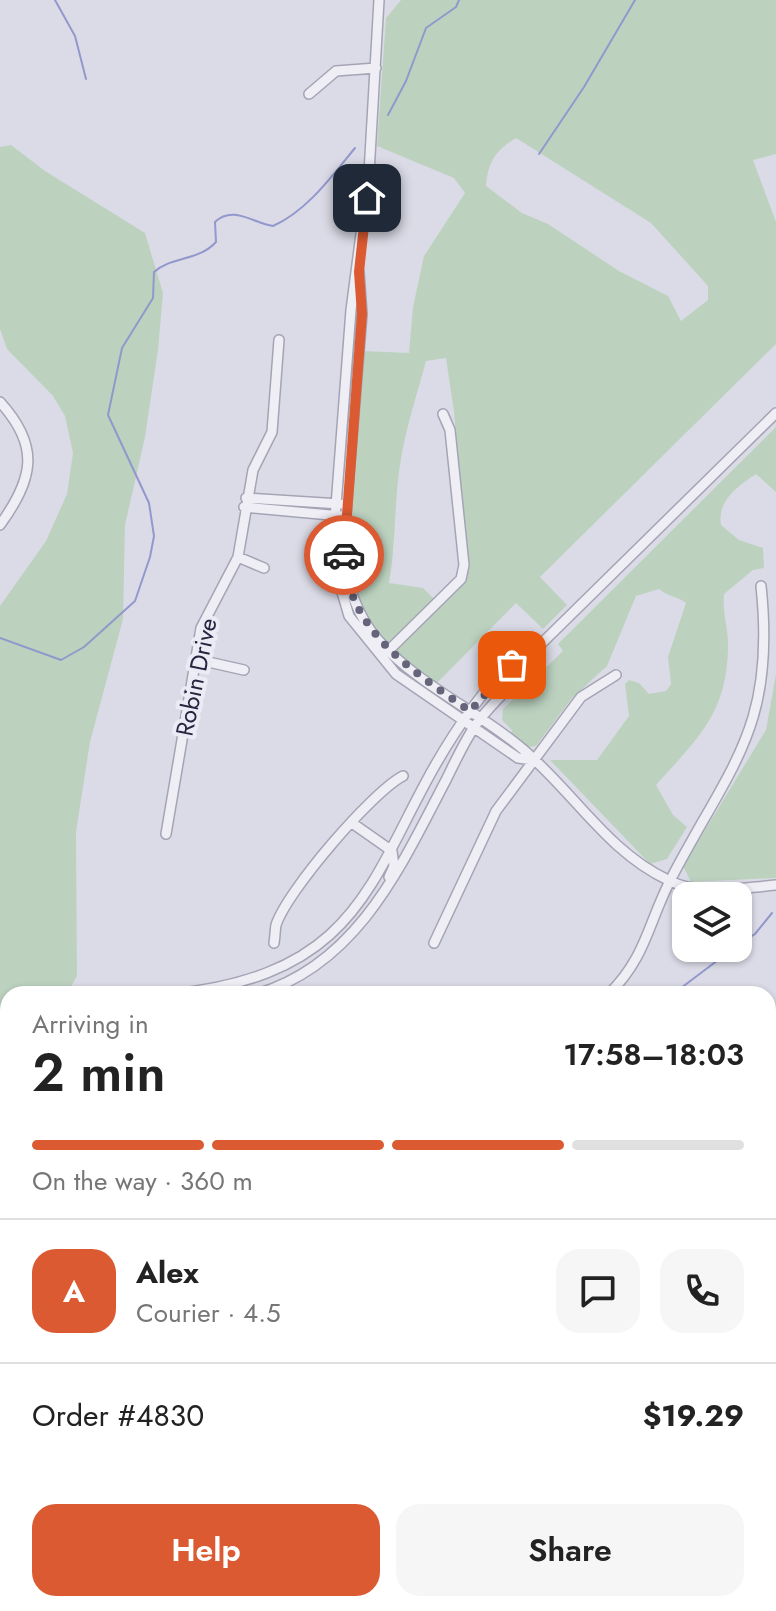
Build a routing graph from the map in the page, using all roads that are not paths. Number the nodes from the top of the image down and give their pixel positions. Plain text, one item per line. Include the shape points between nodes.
1 (379, 0) edge
2 (376, 68) junction
3 (309, 94) dead end
4 (279, 340) dead end
5 (0, 402) edge
6 (776, 413) edge
7 (443, 414) dead end
8 (245, 502) junction
9 (342, 504) junction
10 (341, 516) junction
11 (0, 525) edge
12 (238, 557) junction
13 (264, 568) dead end
14 (761, 586) dead end
15 (540, 645) junction
16 (385, 654) junction
17 (195, 659) junction
18 (244, 670) dead end
19 (616, 675) dead end
20 (467, 715) junction
21 (477, 723) junction
22 (533, 760) junction
23 (403, 776) dead end
24 (352, 823) junction
25 (166, 834) dead end
26 (392, 851) junction
27 (670, 881) junction
28 (776, 885) edge
29 (376, 908) junction
30 (274, 943) dead end
31 (434, 943) dead end
32 (240, 983) junction
33 (222, 986) edge
34 (241, 986) edge
35 (275, 986) edge
36 (616, 986) edge

1 - 2 street
2 - 3 street via 336,71
2 - 9 street via 359,272 362,314
4 - 8 street, Robin Drive via 272,432 253,470
5 - 11 street via 23,434 29,466 24,488
6 - 15 street
7 - 16 street via 450,430 464,565 461,579
8 - 9 street
8 - 10 street
8 - 12 street, Robin Drive
9 - 10 street
10 - 16 street via 334,549 341,595 349,616
12 - 13 street
12 - 17 street, Robin Drive via 201,628
14 - 27 street via 770,621 772,668 761,729
15 - 20 street via 526,651
15 - 21 street via 534,660
16 - 20 street via 396,674
17 - 18 street
17 - 25 street, Robin Drive
19 - 22 street via 581,697
20 - 21 street
20 - 26 street
21 - 22 street via 521,747
21 - 29 street
22 - 27 street via 635,861
22 - 31 street via 475,849
23 - 24 street
24 - 26 street
24 - 30 street via 285,908
26 - 29 street via 394,866
26 - 32 street via 368,893 336,929 285,966
27 - 28 street via 717,891
27 - 36 street via 640,957
29 - 35 street via 327,956
32 - 33 street
32 - 34 street

